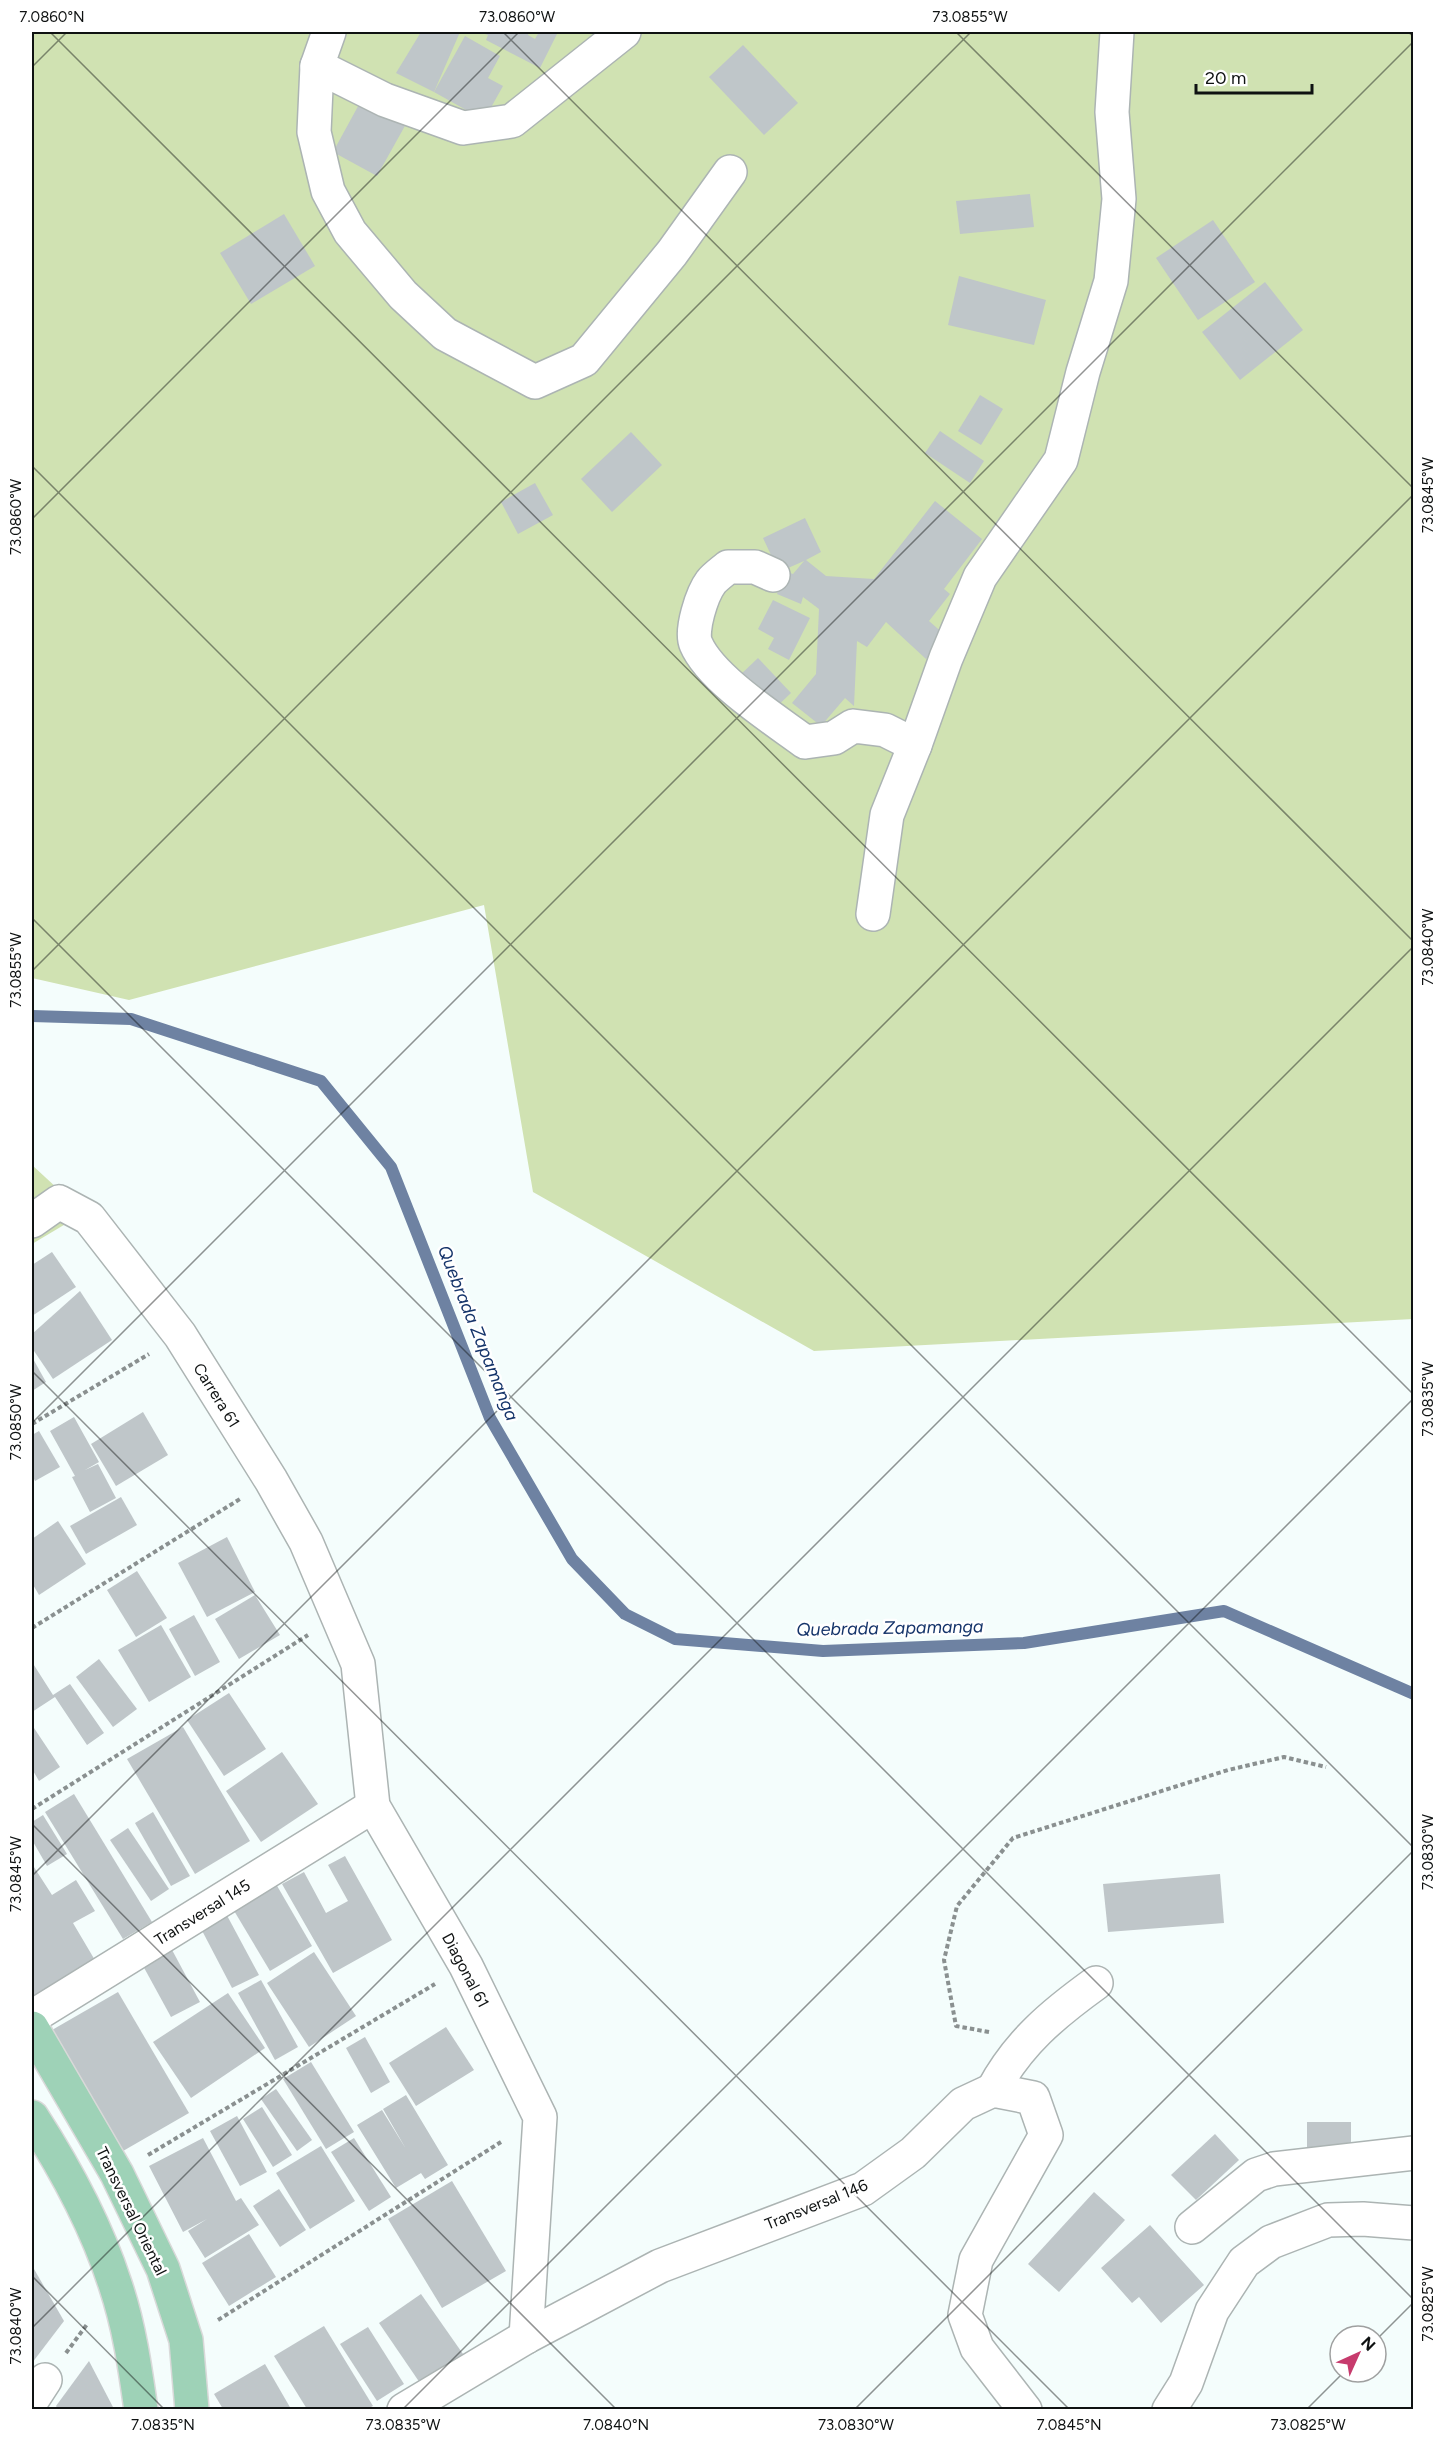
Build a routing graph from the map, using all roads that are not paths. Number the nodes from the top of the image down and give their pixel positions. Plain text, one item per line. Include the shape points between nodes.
1 (329, 32) edge
2 (624, 32) edge
3 (1117, 32) edge
4 (317, 66) junction
5 (730, 171) dead end
6 (773, 575) dead end
7 (915, 745) junction
8 (873, 914) dead end
9 (32, 1221) edge
10 (337, 1616) joint
11 (373, 1806) junction
12 (1096, 1983) dead end
13 (32, 2017) edge
14 (32, 2028) edge
15 (993, 2090) junction
16 (32, 2117) edge
17 (1413, 2153) edge
18 (1413, 2223) edge
19 (1192, 2227) dead end
20 (526, 2337) junction
21 (141, 2409) edge
22 (192, 2409) edge
23 (404, 2409) edge
24 (1025, 2409) edge
25 (1168, 2409) edge

1 - 4 street
2 - 4 street via 512,121 463,128 386,100
3 - 7 street via 1112,112 1119,199 1111,281 1061,460 980,577
4 - 5 street via 314,132 327,191 350,232 403,295 445,334 535,382 584,360 672,254
6 - 7 street via 755,567 728,567 710,583 695,623 695,642 707,662 766,714 806,742 834,738 854,726 885,730
7 - 8 street via 887,815
9 - 10 street, Carrera 61 via 59,1202 89,1218 180,1335 306,1542
10 - 11 street, Diagonal 61 via 358,1664
11 - 13 street, Transversal 145
11 - 20 street, Diagonal 61 via 466,1966 540,2117
12 - 15 street via 1028,2040 1007,2064
14 - 22 main road, Transversal Oriental via 117,2174 163,2269 186,2340
15 - 20 street, Transversal 146 via 963,2104 913,2153 863,2188 660,2266
15 - 24 street via 1033,2098 1046,2135 976,2260 965,2315 977,2348
16 - 21 main road via 60,2161 108,2265 131,2345
17 - 19 street via 1274,2169 1256,2175
18 - 25 street via 1328,2220 1271,2242 1244,2262 1212,2310 1186,2383
20 - 23 street, Transversal 146

